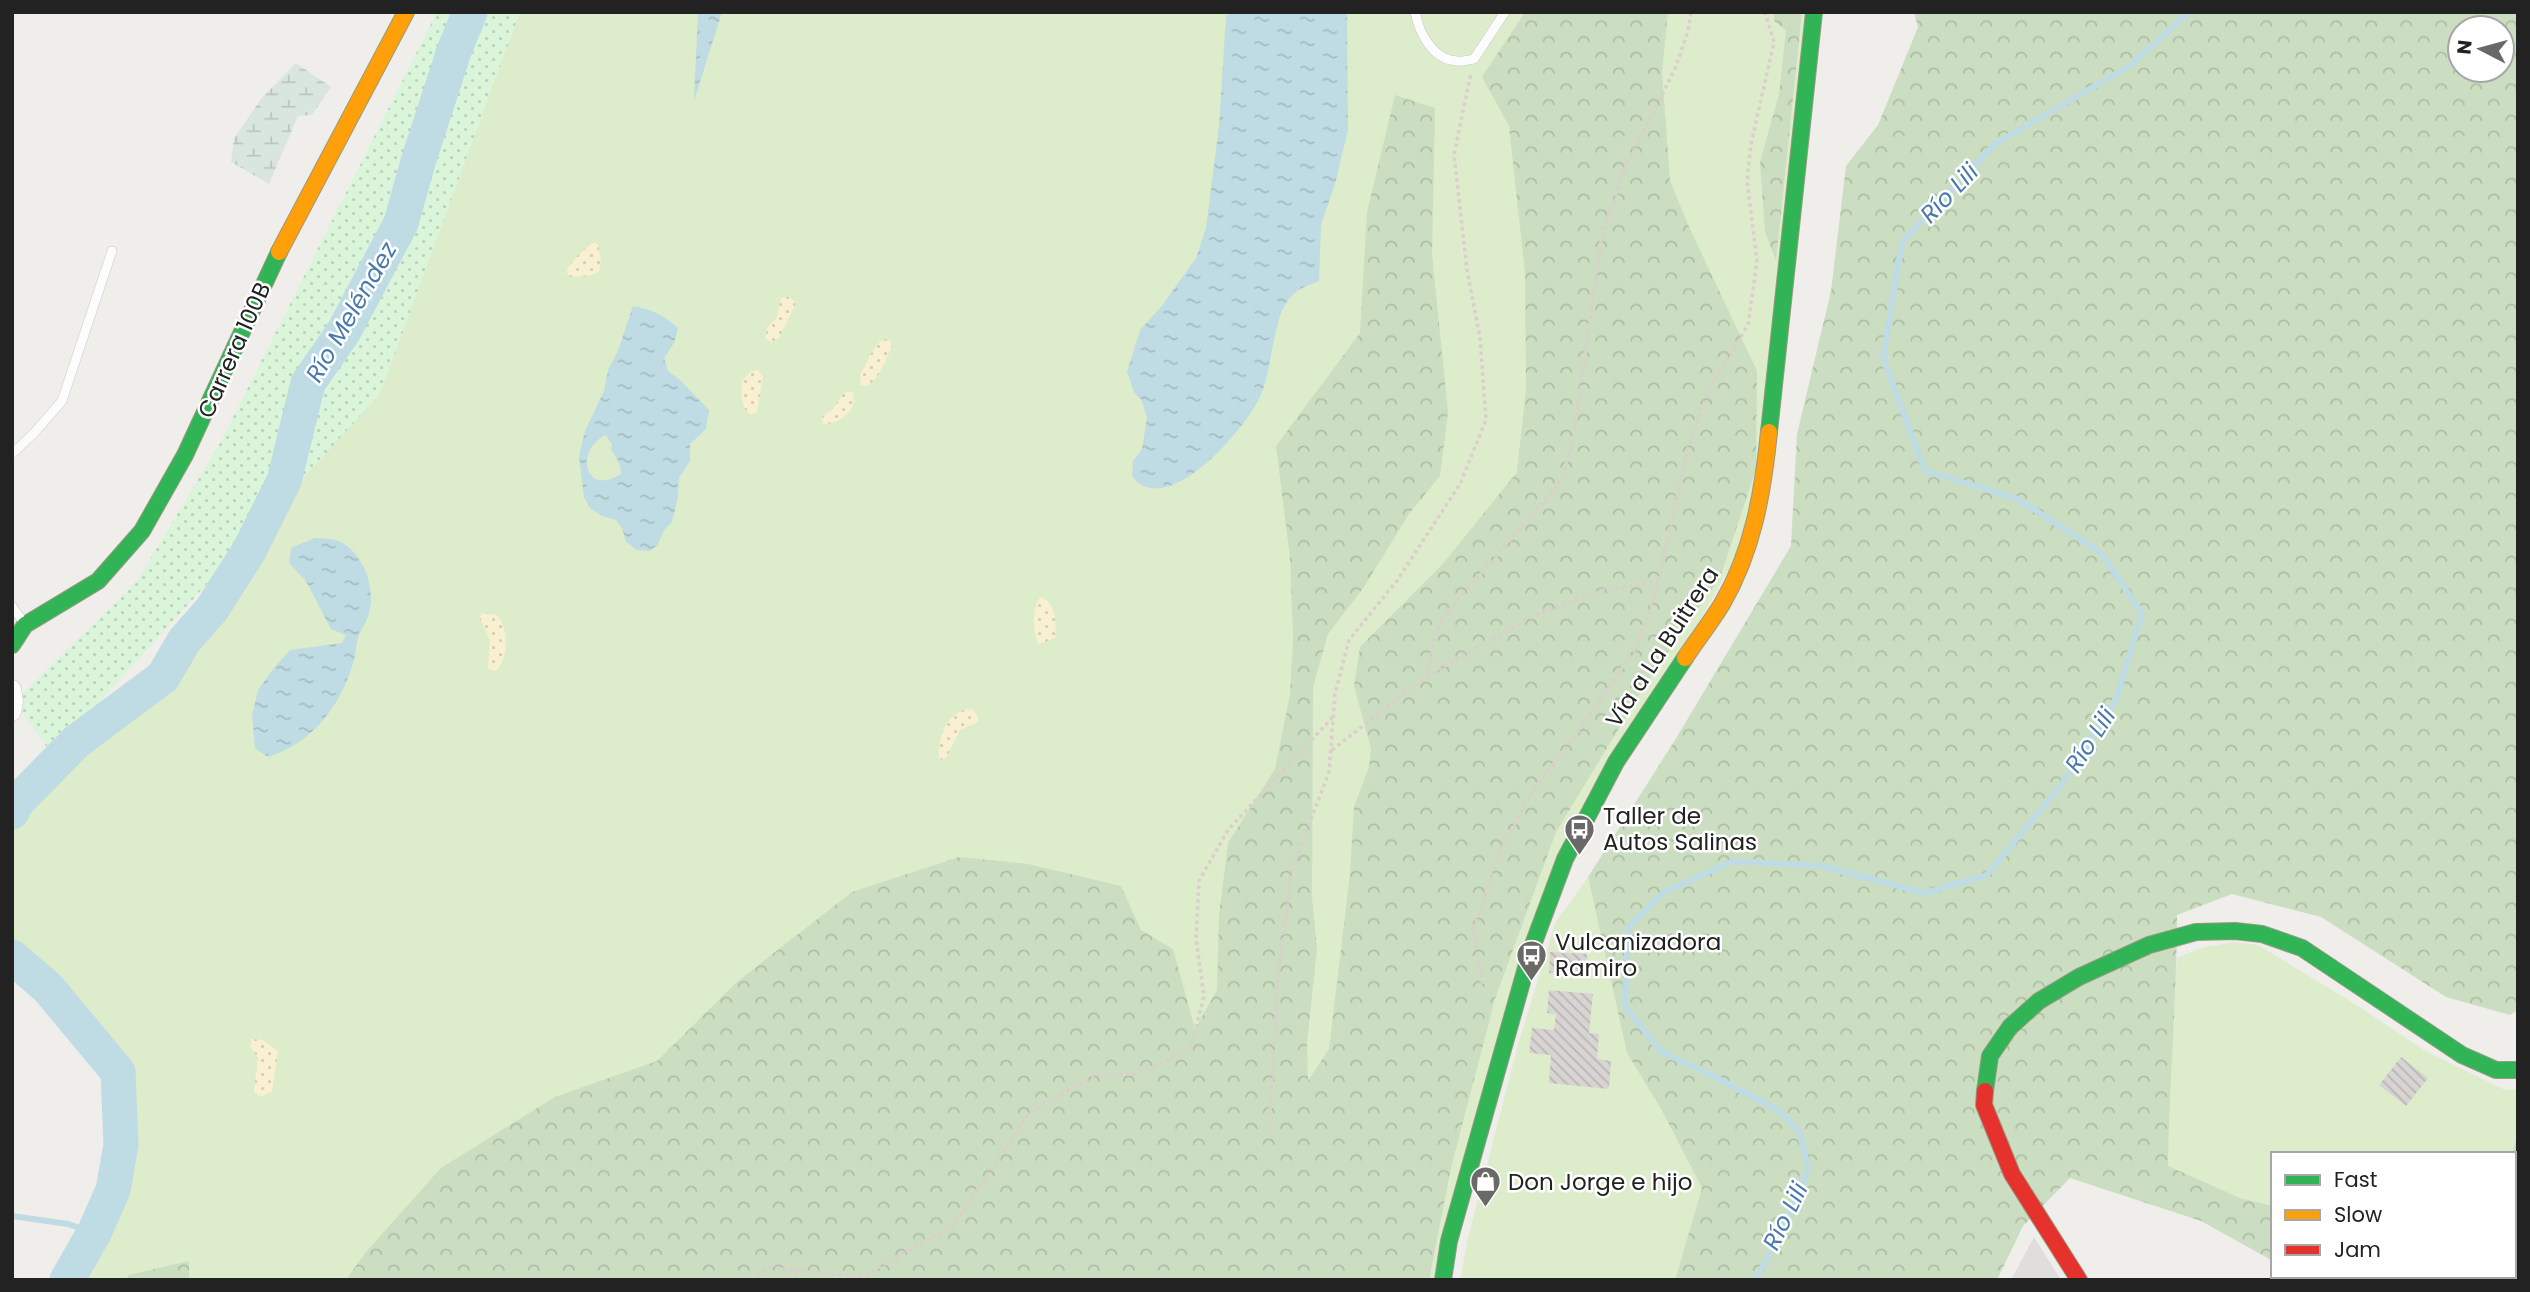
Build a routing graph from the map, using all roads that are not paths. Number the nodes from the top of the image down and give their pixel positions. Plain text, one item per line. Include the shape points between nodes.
1 (406, 12) edge
2 (1415, 12) edge
3 (1505, 12) edge
4 (1814, 12) edge
5 (112, 251) dead end
6 (12, 454) edge
7 (12, 606) edge
8 (25, 625) junction
9 (12, 645) edge
10 (12, 690) edge
11 (12, 712) edge
12 (2518, 1070) edge
13 (1443, 1280) edge
14 (2079, 1280) edge

1 - 8 street, Carrera 100B via 266,277 185,455 142,531 99,580
2 - 3 lane via 1436,54 1455,61 1474,59
4 - 13 street, Vía a La Buitrera via 1755,523 1722,603 1616,762 1565,859 1531,950 1466,1178
5 - 6 lane via 62,401
7 - 8 lane
8 - 9 street, Carrera 100B
10 - 11 street
12 - 14 street via 2488,1068 2462,1055 2302,947 2262,934 2196,932 2149,945 2079,976 2039,1001 2010,1027 1990,1056 1984,1105 2012,1174

